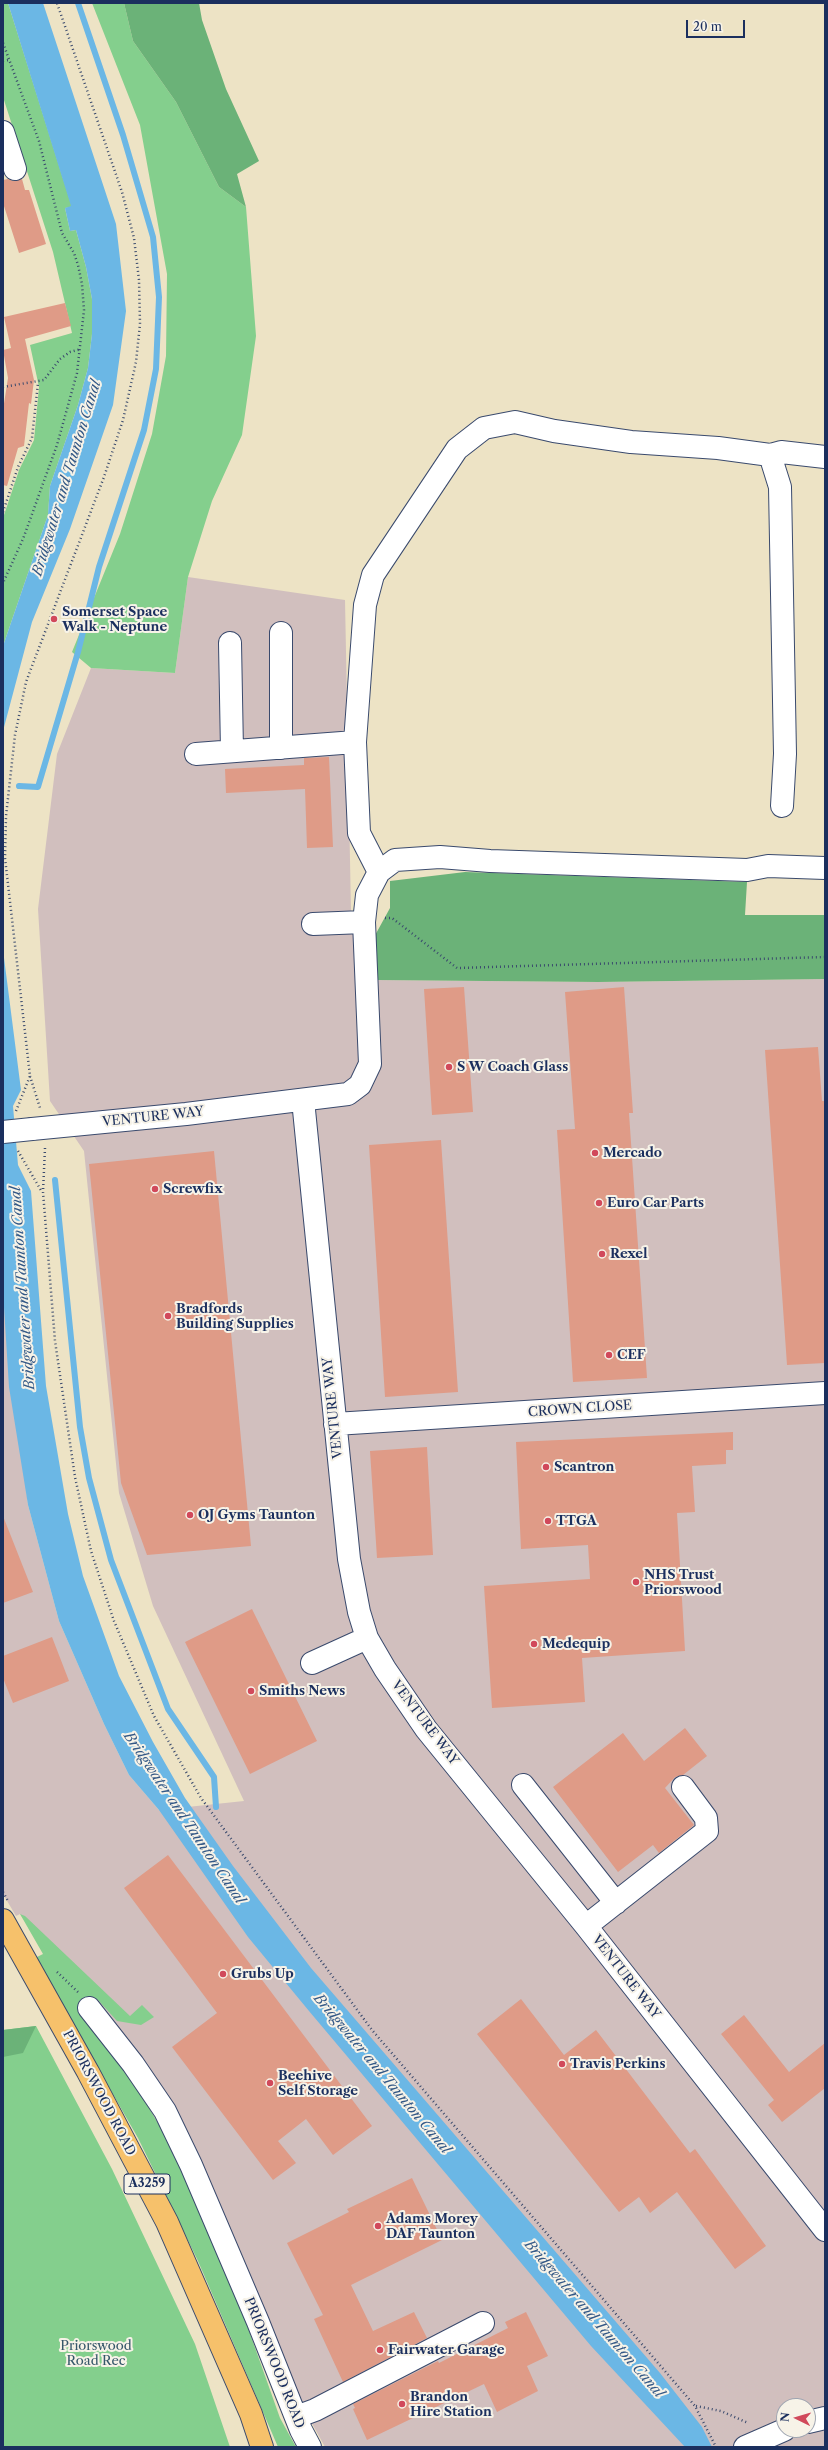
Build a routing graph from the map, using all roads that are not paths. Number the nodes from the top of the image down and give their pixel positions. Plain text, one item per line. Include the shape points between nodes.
1 (3, 132) edge
2 (14, 169) dead end
3 (770, 455) junction
4 (825, 457) edge
5 (281, 633) dead end
6 (230, 643) dead end
7 (355, 742) junction
8 (280, 748) junction
9 (232, 751) junction
10 (196, 754) dead end
11 (782, 806) dead end
12 (825, 868) edge
13 (752, 870) junction
14 (378, 872) junction
15 (825, 882) edge
16 (364, 918) junction
17 (313, 924) dead end
18 (302, 1100) junction
19 (23, 1130) edge
20 (825, 1393) edge
21 (334, 1424) junction
22 (367, 1638) junction
23 (312, 1664) dead end
24 (523, 1786) dead end
25 (683, 1787) dead end
26 (616, 1902) junction
27 (3, 1920) edge
28 (586, 1926) junction
29 (89, 2008) road end
30 (825, 2230) edge
31 (483, 2323) dead end
32 (296, 2417) junction
33 (776, 2433) edge
34 (750, 2444) edge
35 (262, 2447) edge
36 (310, 2447) edge

1 - 2 street
3 - 4 street via 781,452
3 - 7 street via 718,448 630,442 554,431 515,422 484,428 457,449 373,575 365,604
3 - 11 street via 780,487 785,754
5 - 8 street
6 - 9 street
7 - 8 street
7 - 14 street via 359,833
8 - 9 street
9 - 10 street
12 - 13 street via 768,866
13 - 14 street via 440,857 395,860
13 - 15 street
14 - 16 street, VENTURE WAY via 367,895
16 - 17 street
16 - 18 street, VENTURE WAY via 370,1064 360,1085 348,1094
18 - 19 street, VENTURE WAY
18 - 21 street, VENTURE WAY
20 - 21 street, CROWN CLOSE
21 - 22 street, VENTURE WAY via 349,1559 359,1612
22 - 23 street
22 - 28 street, VENTURE WAY via 426,1729
24 - 26 street
25 - 26 street via 706,1818 707,1830
26 - 28 street
27 - 35 main road, PRIORSWOOD ROAD / A3259 via 88,2072 167,2222 251,2414
28 - 30 street, VENTURE WAY
29 - 32 street, PRIORSWOOD ROAD via 133,2064 165,2111 219,2229
31 - 32 street via 315,2410
32 - 36 street, PRIORSWOOD ROAD
33 - 34 street

